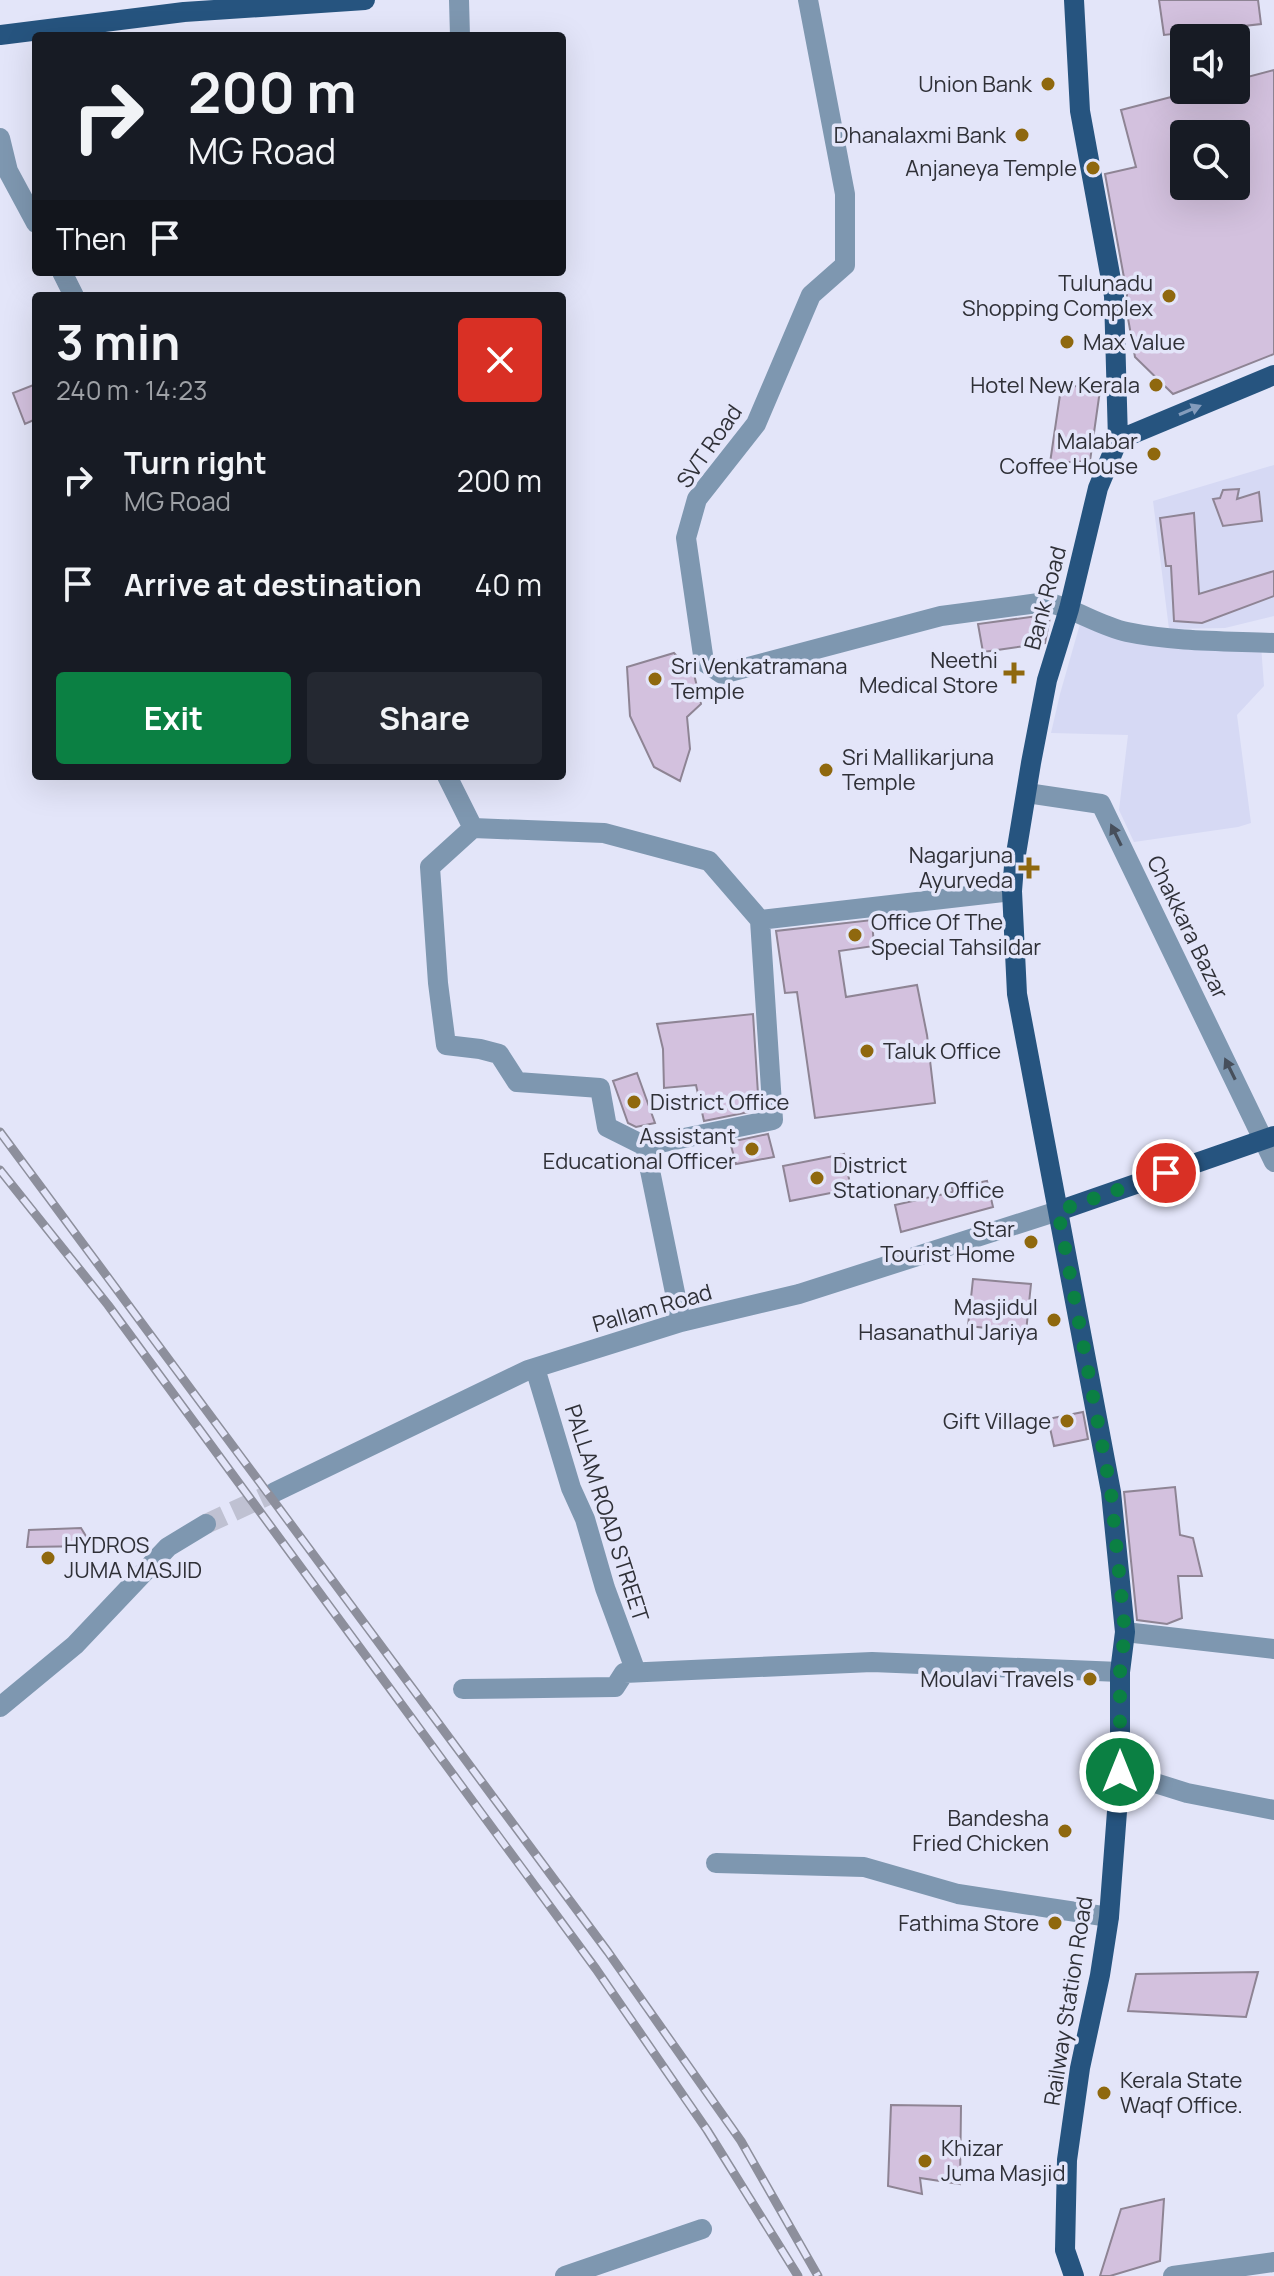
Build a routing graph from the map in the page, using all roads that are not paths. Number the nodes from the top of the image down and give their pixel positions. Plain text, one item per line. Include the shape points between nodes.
1 (365, 0) edge
2 (459, 0) edge
3 (808, 0) edge
4 (1074, 0) edge
5 (460, 32) edge
6 (0, 35) edge
7 (0, 138) edge
8 (32, 216) edge
9 (1274, 375) edge
10 (1118, 440) junction
11 (1069, 609) junction
12 (1274, 643) edge
13 (449, 780) edge
14 (1027, 793) junction
15 (473, 828) junction
16 (1012, 891) junction
17 (760, 920) junction
18 (1269, 1137) edge
19 (645, 1146) junction
20 (1274, 1162) edge
21 (1058, 1211) junction
22 (681, 1322) junction
23 (535, 1368) junction
24 (275, 1492) tunnel mouth
25 (206, 1524) tunnel mouth
26 (1125, 1632) junction
27 (1274, 1649) edge
28 (636, 1672) junction
29 (1120, 1672) junction
30 (463, 1689) dead end
31 (0, 1707) edge
32 (1120, 1772) junction
33 (1274, 1810) edge
34 (716, 1863) dead end
35 (1109, 1917) junction
36 (702, 2229) dead end
37 (1274, 2262) edge
38 (565, 2276) edge
39 (1074, 2276) edge
40 (1173, 2276) edge

1 - 6 main road via 184,12
2 - 5 street
3 - 11 street, SVT Road via 845,194 845,265 811,295 756,424 697,499 686,538 704,662 722,674 941,616 1046,602
4 - 10 main road, Bank Road via 1080,111 1114,296
7 - 8 street via 8,171
10 -> 9 main road
10 - 11 main road, Bank Road via 1098,488
11 - 12 street, SVT Road via 1124,632
11 - 14 main road, Bank Road via 1047,680
13 - 15 street
14 - 16 main road, Bank Road
18 -> 14 street, Chakkara Bazar via 1101,804
15 - 17 street via 604,833 709,861
15 - 19 street via 430,867 446,1045 499,1054 517,1082 600,1088 607,1127
16 - 17 street
16 - 21 main road, Bank Road via 1017,994
17 - 19 street via 773,1120
18 - 20 street
18 - 21 main road
19 - 22 street
21 - 22 street, Pallam Road via 799,1294
21 - 26 main road, Railway Station Road via 1111,1492
22 - 23 street, Pallam Road
23 - 24 street, Pallam Road
23 - 28 street, PALLAM ROAD STREET
25 - 31 street via 168,1547 75,1645
26 - 27 street
26 - 29 main road, Railway Station Road
28 - 29 street via 872,1662
28 - 30 street via 624,1673 615,1687
29 - 32 main road, Railway Station Road
32 - 33 street via 1187,1793
32 - 35 main road, Railway Station Road
34 - 35 street via 864,1867 958,1894
35 - 39 main road, Railway Station Road via 1067,2160 1065,2250
36 - 38 street
37 - 40 street

